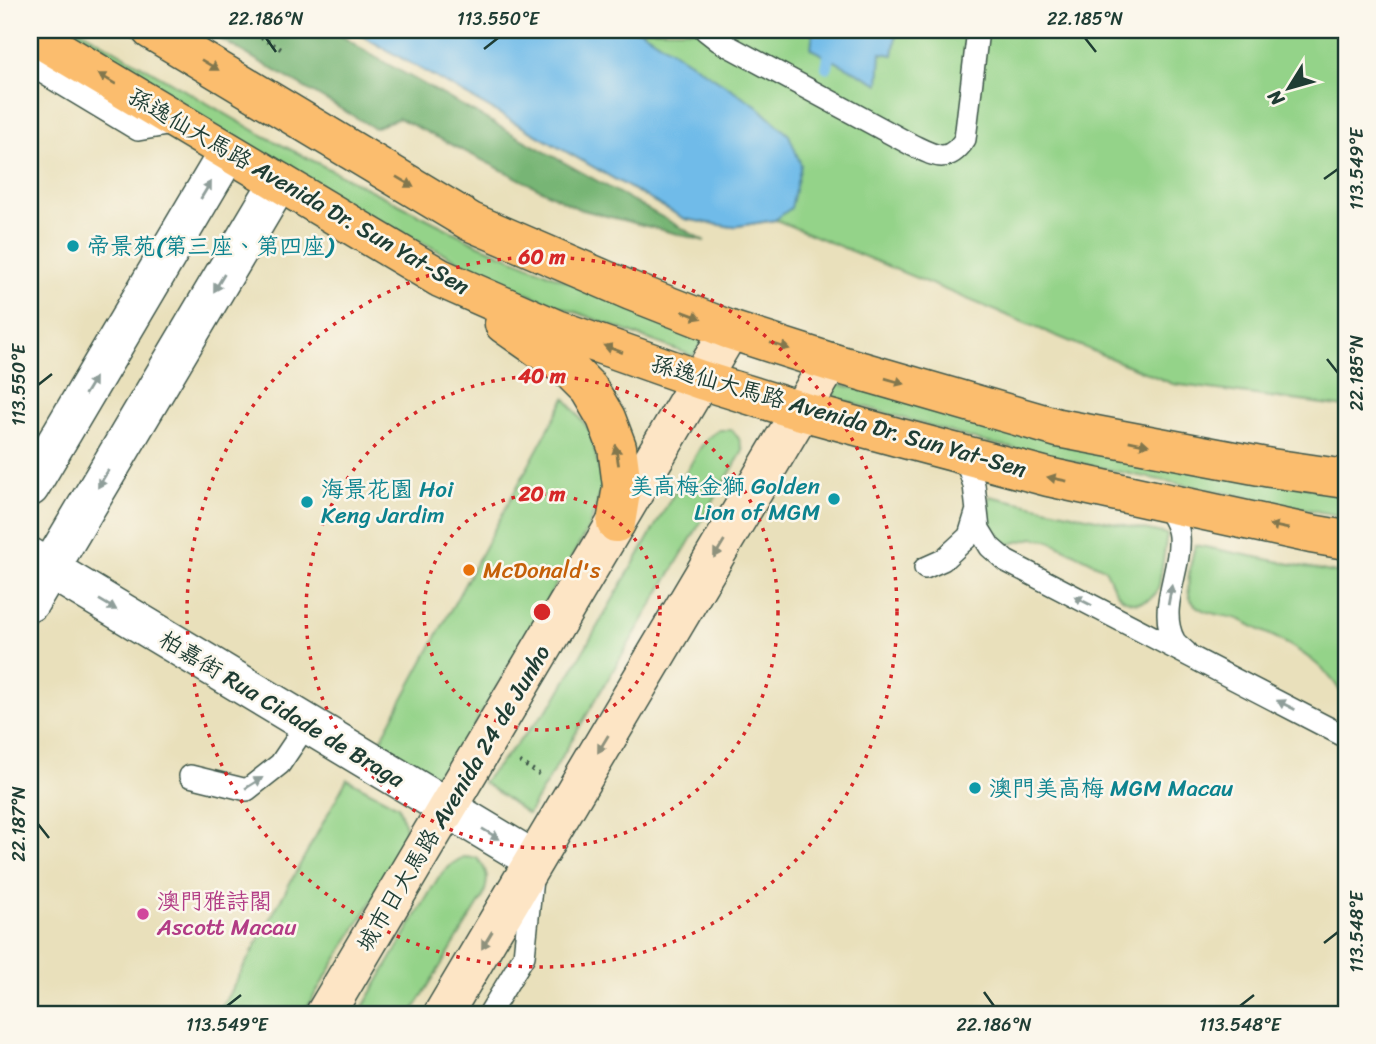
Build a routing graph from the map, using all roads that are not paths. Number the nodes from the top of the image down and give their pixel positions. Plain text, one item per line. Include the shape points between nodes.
1 (151, 30) edge
2 (978, 30) edge
3 (30, 33) edge
4 (712, 35) edge
5 (30, 65) edge
6 (180, 123) junction
7 (228, 152) junction
8 (279, 182) junction
9 (440, 278) junction
10 (730, 330) junction
11 (830, 362) junction
12 (701, 380) junction
13 (801, 411) junction
14 (957, 453) junction
15 (1346, 480) edge
16 (30, 486) edge
17 (1162, 501) junction
18 (976, 513) junction
19 (616, 523) junction
20 (1346, 540) edge
21 (40, 564) edge
22 (925, 568) dead end
23 (30, 603) edge
24 (1190, 656) junction
25 (307, 724) junction
26 (1346, 737) edge
27 (190, 776) dead end
28 (447, 808) junction
29 (534, 860) junction
30 (325, 1014) edge
31 (443, 1014) edge
32 (489, 1014) edge

1 -> 10 main road via 471,222
2 - 4 lane via 965,139 945,157 912,145
6 -> 3 main road, 孫逸仙大馬路 Avenida Dr. Sun Yat-Sen
5 - 6 lane via 138,130
6 - 7 main road, 孫逸仙大馬路 Avenida Dr. Sun Yat-Sen
7 - 8 main road, 孫逸仙大馬路 Avenida Dr. Sun Yat-Sen
16 -> 7 street
8 - 9 main road, 孫逸仙大馬路 Avenida Dr. Sun Yat-Sen
8 -> 21 street
12 -> 9 main road, 孫逸仙大馬路 Avenida Dr. Sun Yat-Sen via 556,329
19 -> 9 main road via 622,486 617,447 589,389 570,370
10 -> 11 main road
10 - 12 main road, 城市日大馬路 Avenida 24 de Junho
11 - 13 main road
11 -> 15 main road via 1058,428
12 - 13 main road, 孫逸仙大馬路 Avenida Dr. Sun Yat-Sen
12 - 19 main road, 城市日大馬路 Avenida 24 de Junho
13 - 14 main road, 孫逸仙大馬路 Avenida Dr. Sun Yat-Sen
13 -> 29 main road
17 -> 14 main road, 孫逸仙大馬路 Avenida Dr. Sun Yat-Sen
14 - 18 lane via 970,470
20 -> 17 main road, 孫逸仙大馬路 Avenida Dr. Sun Yat-Sen
24 -> 17 lane via 1174,641 1167,616 1179,533
18 - 22 lane via 969,536 943,560
24 -> 18 lane via 1006,561 990,547
19 - 28 main road, 城市日大馬路 Avenida 24 de Junho
21 - 23 street
21 -> 25 street, 柏嘉街 Rua Cidade de Braga
26 -> 24 lane
27 -> 25 lane via 247,789 280,764
25 - 28 street, 柏嘉街 Rua Cidade de Braga
28 -> 29 street, 柏嘉街 Rua Cidade de Braga
28 - 30 main road, 城市日大馬路 Avenida 24 de Junho
29 -> 31 main road
29 - 32 lane via 524,956

